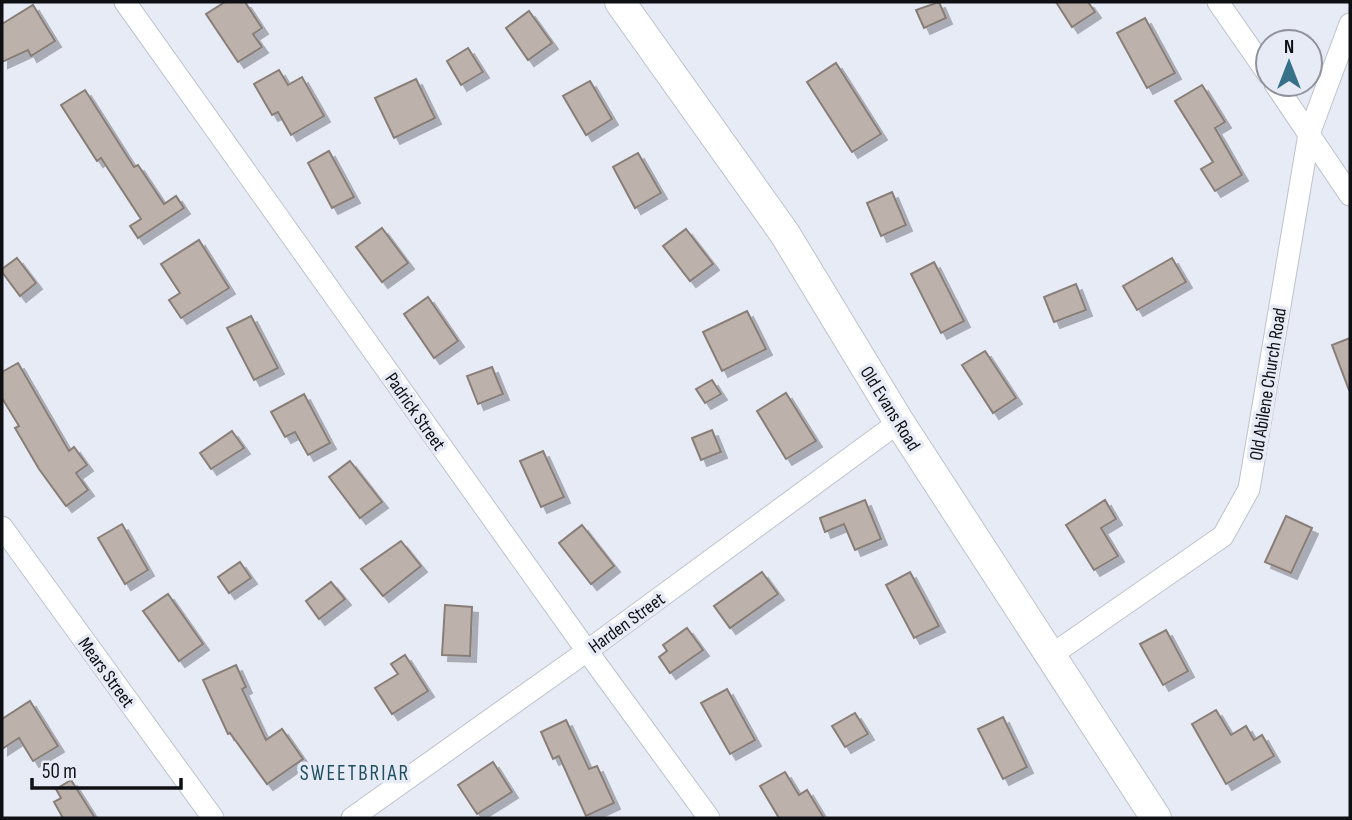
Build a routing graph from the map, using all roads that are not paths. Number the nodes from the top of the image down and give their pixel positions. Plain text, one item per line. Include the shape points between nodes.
1 (125, 2) edge
2 (620, 2) edge
3 (1218, 2) edge
4 (1350, 24) edge
5 (1254, 54) edge
6 (1285, 98) edge
7 (1309, 134) junction
8 (1350, 195) edge
9 (899, 422) junction
10 (2, 527) edge
11 (587, 651) junction
12 (1050, 656) junction
13 (213, 818) edge
14 (352, 818) edge
15 (709, 818) edge
16 (1156, 818) edge

1 - 11 street, Padrick Street
2 - 9 street, Old Evans Road via 785,234
3 - 5 street
4 - 7 street, Old Abilene Church Road
6 - 7 street
7 - 8 street
7 - 12 street, Old Abilene Church Road via 1249,489 1223,536
9 - 11 street, Harden Street
9 - 12 street, Old Evans Road
10 - 13 street, Mears Street
11 - 14 street, Harden Street
11 - 15 street, Padrick Street
12 - 16 street, Old Evans Road

